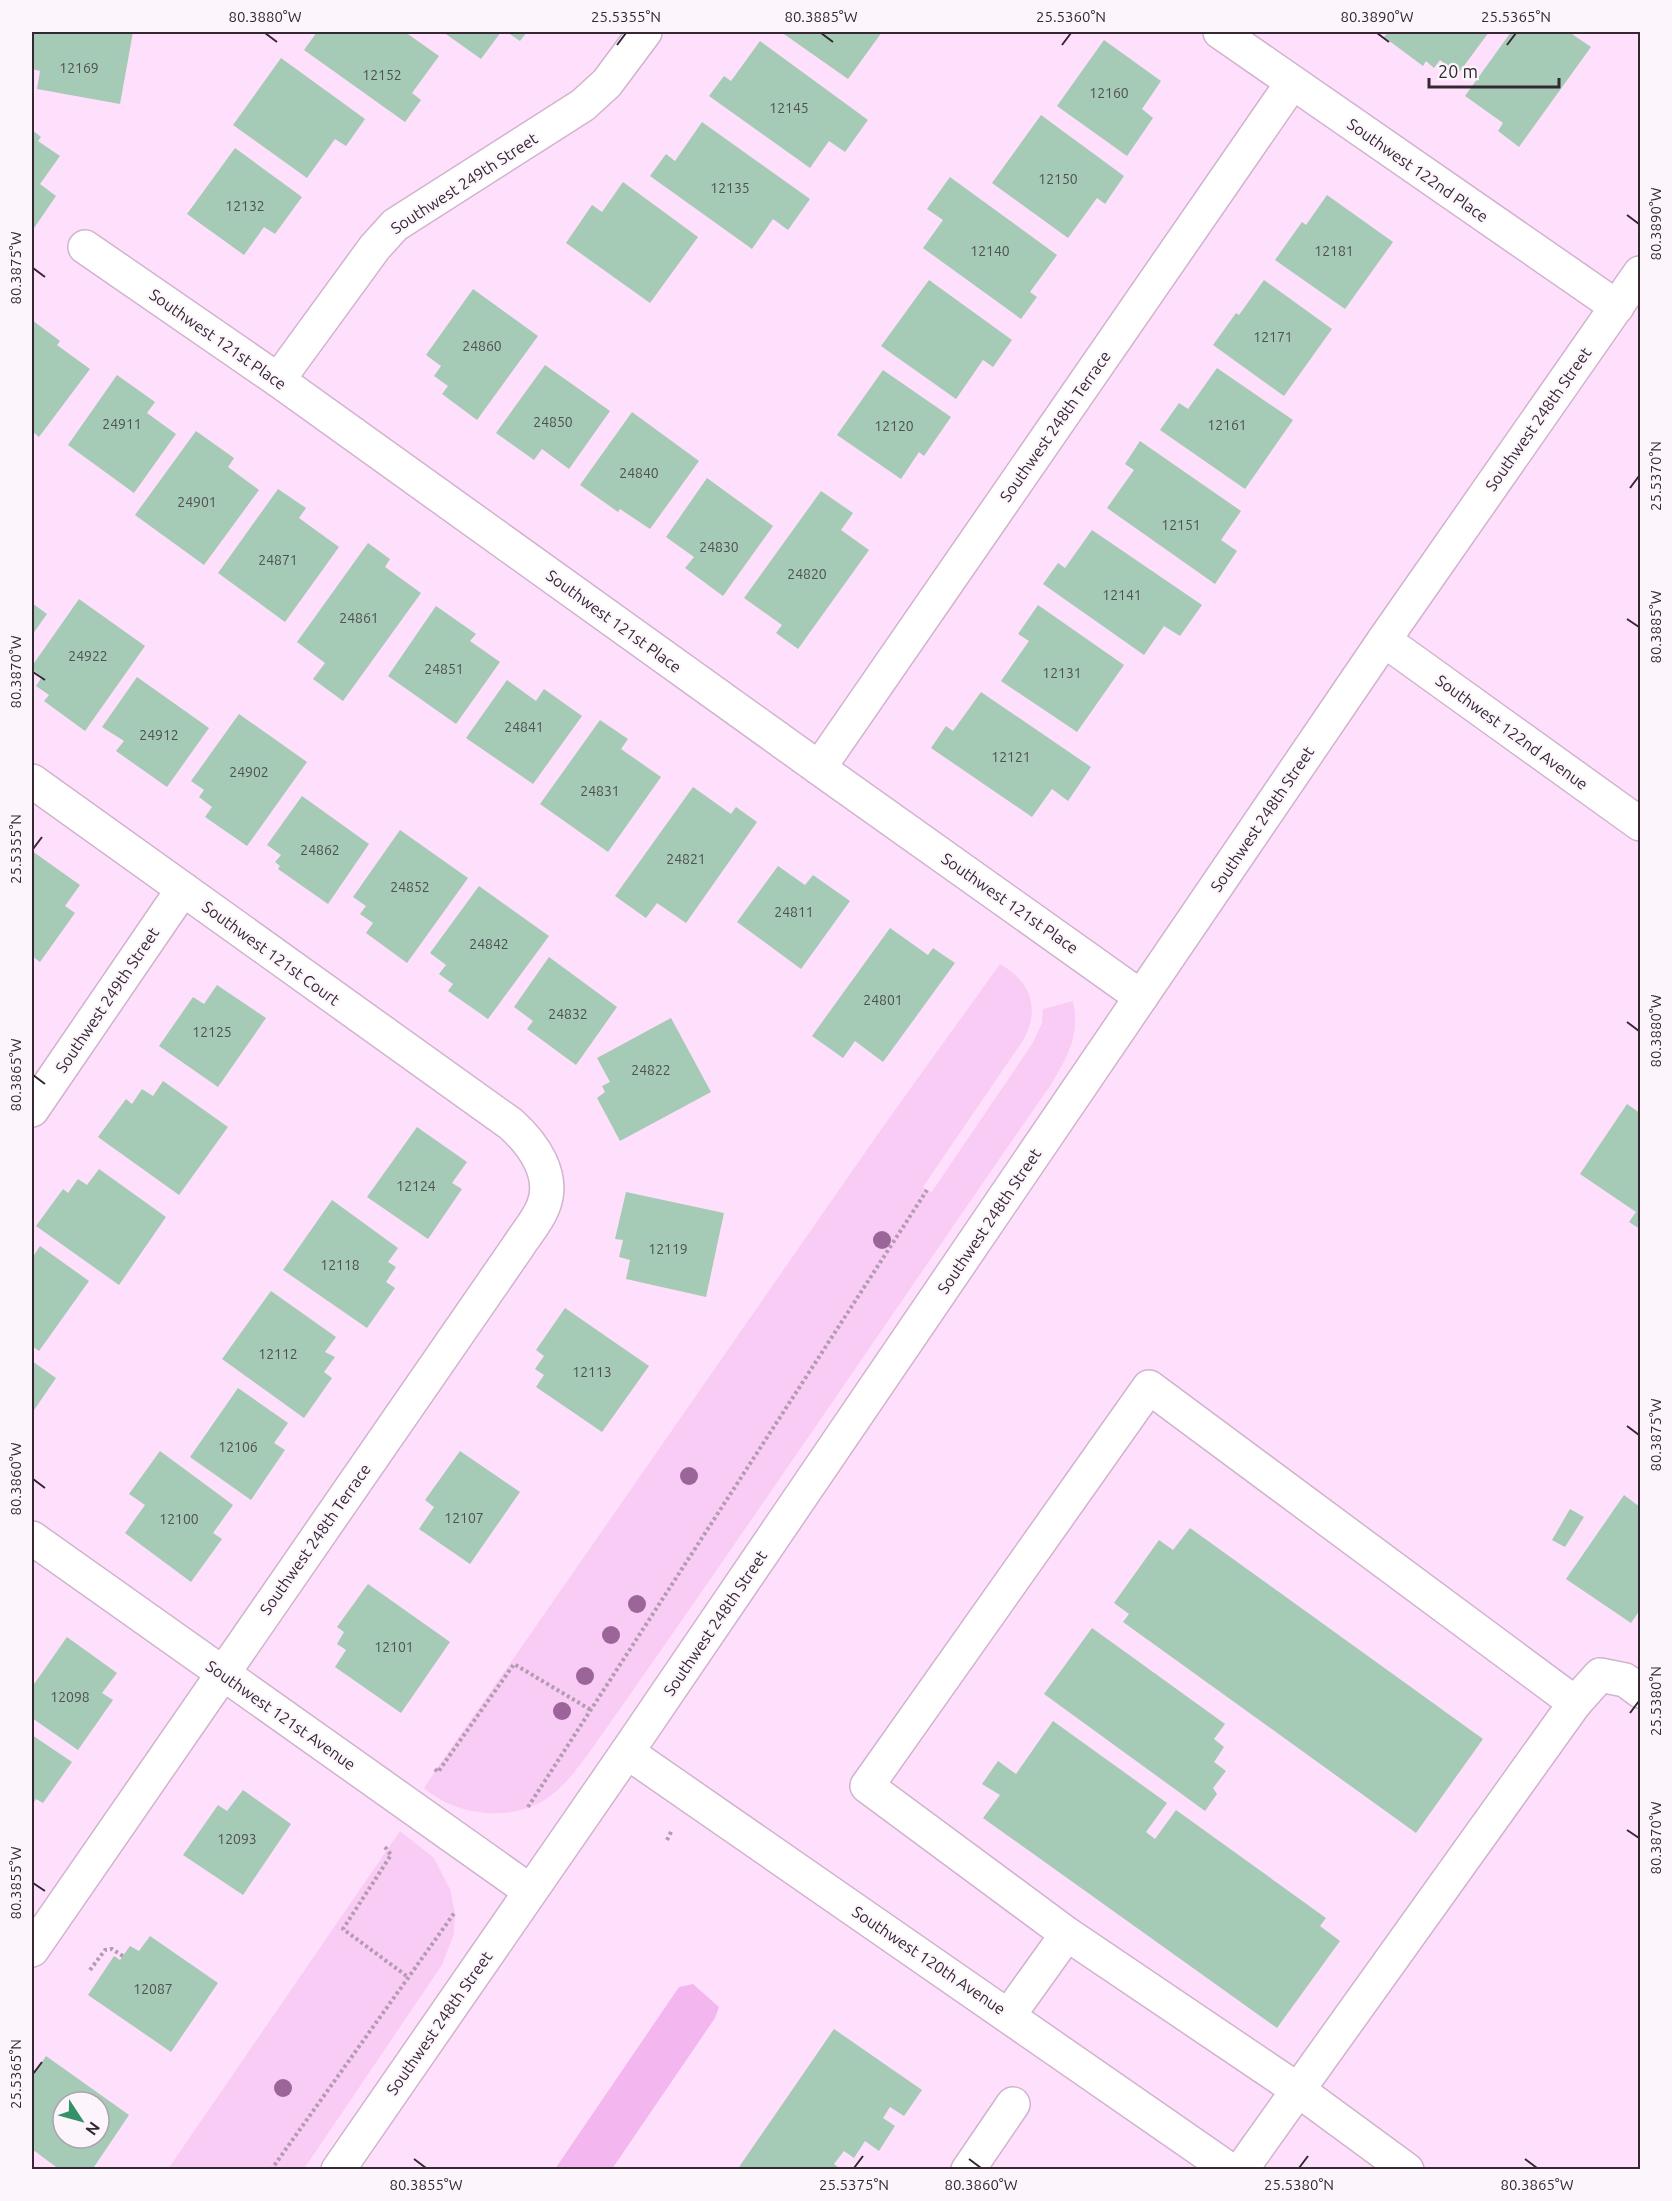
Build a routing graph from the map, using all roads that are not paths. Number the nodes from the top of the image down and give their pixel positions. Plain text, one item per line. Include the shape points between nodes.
1 (645, 32) edge
2 (1220, 32) edge
3 (1292, 83) junction
4 (85, 247) dead end
5 (1641, 273) edge
6 (1617, 307) junction
7 (279, 380) junction
8 (1384, 640) junction
9 (819, 768) junction
10 (32, 781) edge
11 (1641, 824) edge
12 (183, 889) junction
13 (1141, 996) junction
14 (32, 1110) edge
15 (511, 1124) joint
16 (32, 1538) edge
17 (222, 1674) junction
18 (1641, 1691) edge
19 (1575, 1702) junction
20 (627, 1752) junction
21 (531, 1891) junction
22 (1067, 1934) junction
23 (32, 1950) edge
24 (1009, 2015) junction
25 (1298, 2090) junction
26 (1013, 2104) dead end
27 (338, 2169) edge
28 (968, 2169) edge
29 (1230, 2169) edge
30 (1240, 2169) edge
31 (1407, 2169) edge

1 - 7 street, Southwest 249th Street via 607,83 583,105 395,225
2 - 3 street, Southwest 122nd Place
3 - 6 street, Southwest 122nd Place
3 - 9 street, Southwest 248th Terrace
4 - 7 street, Southwest 121st Place
5 - 6 street, Southwest 248th Street
6 - 8 street, Southwest 248th Street
7 - 9 street, Southwest 121st Place
8 - 11 street, Southwest 122nd Avenue
8 - 13 street, Southwest 248th Street
9 - 13 street, Southwest 121st Place
10 - 12 street, Southwest 121st Court
12 - 14 street, Southwest 249th Street
12 - 15 street, Southwest 121st Court
13 - 20 street, Southwest 248th Street
15 - 17 street, Southwest 248th Terrace via 528,1139 541,1163 546,1185 543,1207
16 - 17 street, Southwest 121st Avenue
17 - 21 street, Southwest 121st Avenue
17 - 23 street, Southwest 248th Terrace
18 - 19 street via 1625,1680 1600,1675
19 - 22 street via 1149,1387 867,1786
19 - 25 street
20 - 21 street, Southwest 248th Street
20 - 24 street, Southwest 120th Avenue
21 - 27 street, Southwest 248th Street
22 - 24 street
22 - 25 street
24 - 29 street, Southwest 120th Avenue
25 - 30 street
25 - 31 street
26 - 28 street

